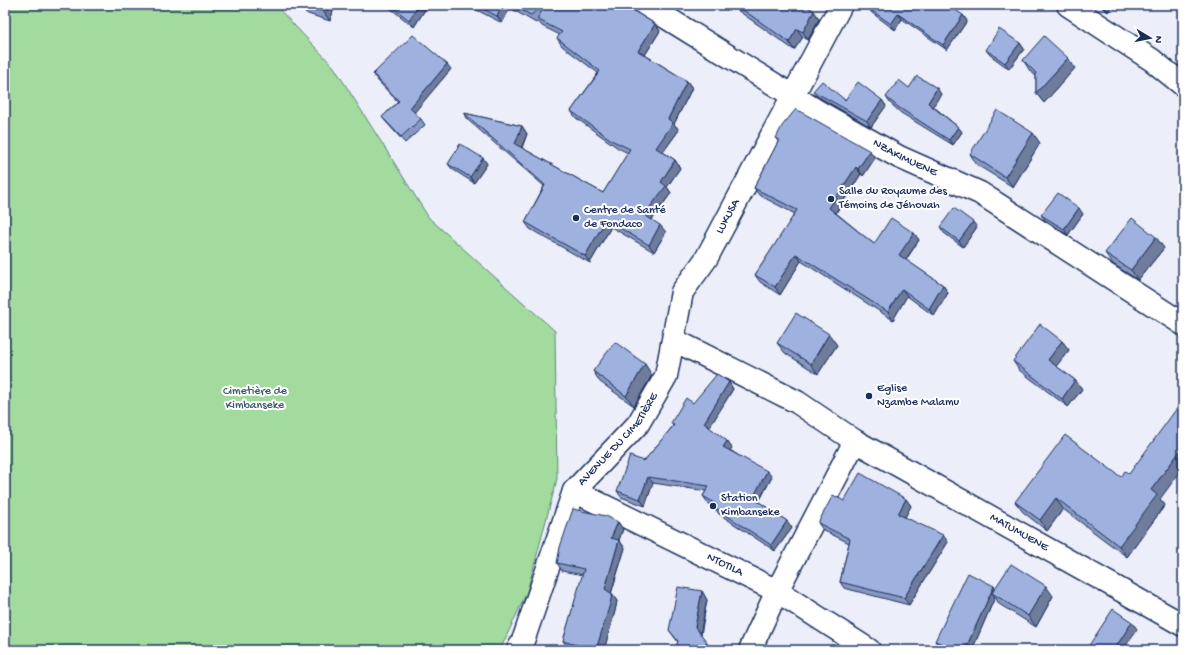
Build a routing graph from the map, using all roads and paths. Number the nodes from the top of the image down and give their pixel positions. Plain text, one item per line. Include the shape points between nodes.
1 (646, 5) edge
2 (841, 5) edge
3 (1068, 5) edge
4 (1183, 85) edge
5 (793, 97) junction
6 (1183, 324) edge
7 (674, 340) junction
8 (855, 441) junction
9 (574, 492) junction
10 (777, 591) junction
11 (1183, 625) edge
12 (518, 650) edge
13 (750, 650) edge
14 (869, 650) edge

1 - 5 street, NZAKIMUENE
2 - 5 street, LUKUSA
3 - 4 street via 1152,60
5 - 6 street, NZAKIMUENE via 899,157 980,193
5 - 7 street, LUKUSA via 706,259 682,292
7 - 8 street, MATUMUENE via 797,402
7 - 9 street, AVENUE DU CIMETIÈRE via 666,376 638,424
8 - 10 street
8 - 11 street, MATUMUENE
9 - 10 street, NTOTILA
9 - 12 street, AVENUE DU CIMETIÈRE
10 - 13 street
10 - 14 street, NTOTILA

